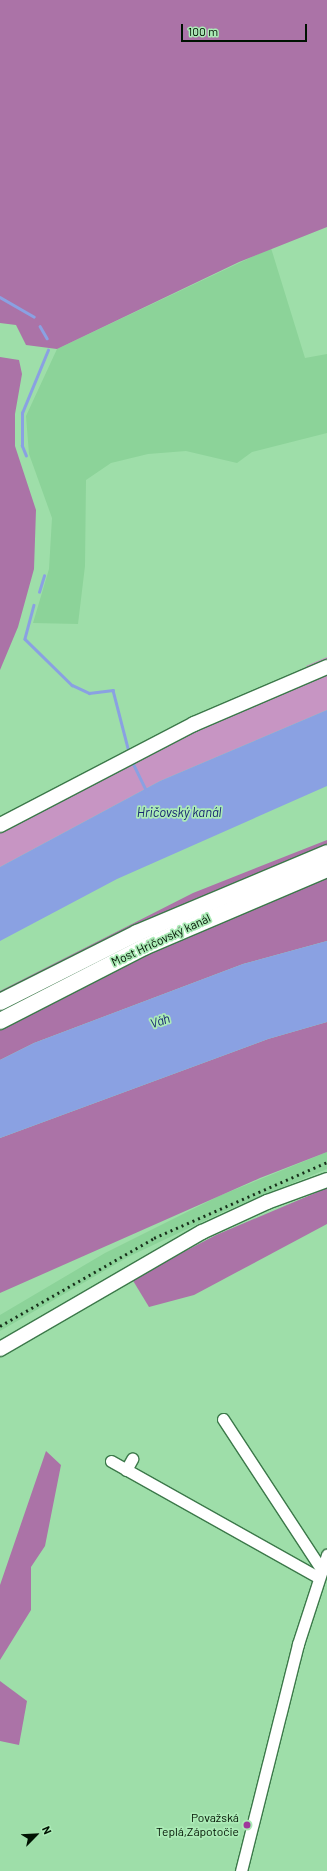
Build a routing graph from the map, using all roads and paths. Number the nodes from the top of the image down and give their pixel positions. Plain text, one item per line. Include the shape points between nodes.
1 (327, 667) edge
2 (0, 825) edge
3 (327, 853) edge
4 (327, 869) edge
5 (0, 1002) edge
6 (0, 1021) edge
7 (327, 1180) edge
8 (0, 1349) edge
9 (223, 1424) dead end
10 (132, 1459) dead end
11 (111, 1461) dead end
12 (126, 1470) junction
13 (327, 1556) edge
14 (320, 1573) junction
15 (241, 1871) edge

1 - 2 main road via 127,757
3 - 5 highway, Most Hričovský kanál via 137,933
4 - 6 highway, Most Hričovský kanál via 151,944
7 - 8 main road via 267,1202 202,1232
9 - 14 street
10 - 12 street
11 - 12 street
12 - 14 street
13 - 14 street
14 - 15 street

